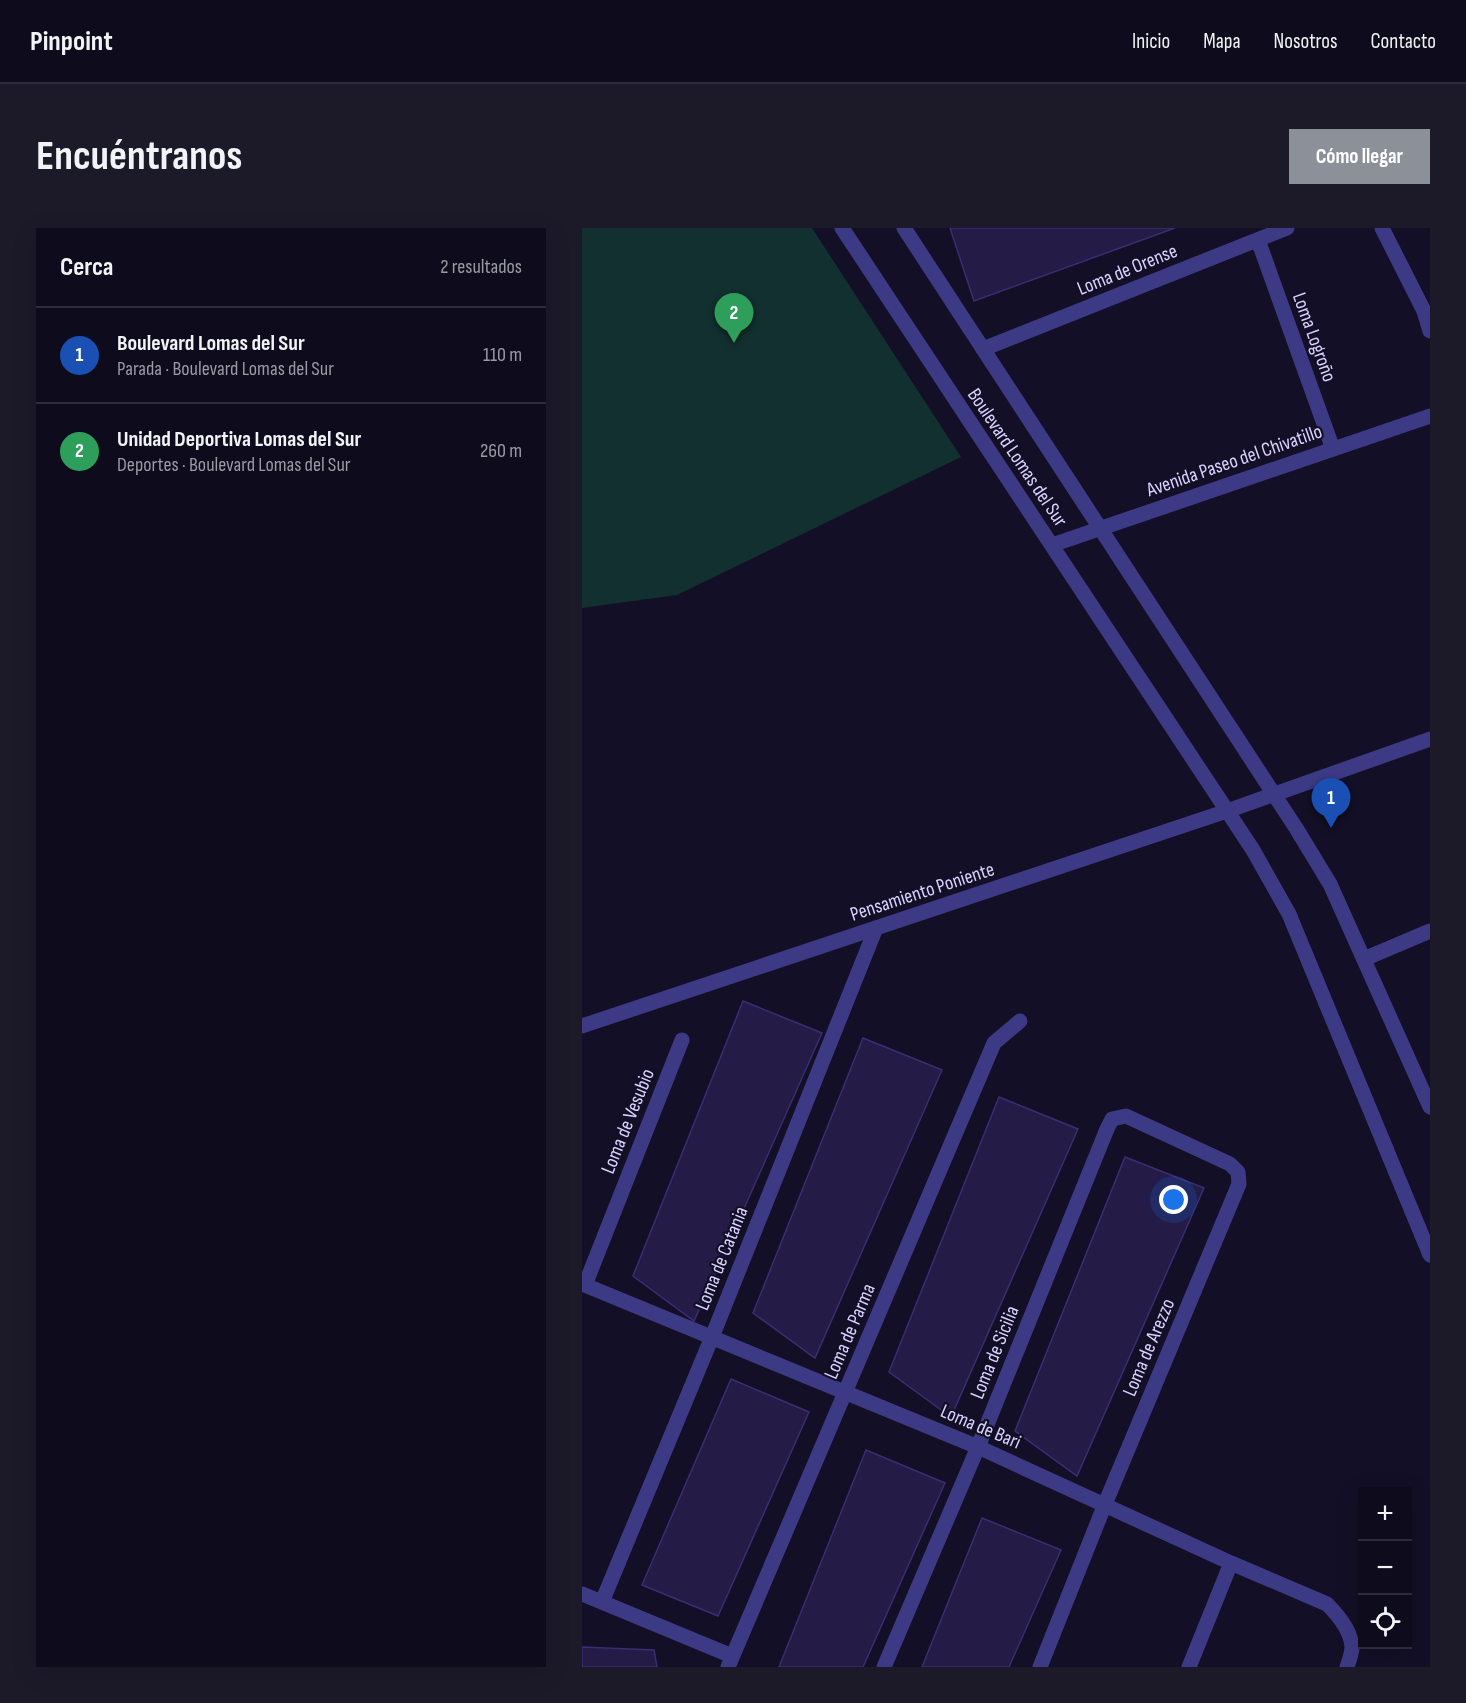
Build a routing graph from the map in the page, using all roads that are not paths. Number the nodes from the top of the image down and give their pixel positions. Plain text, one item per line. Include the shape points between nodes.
1 (842, 228) edge
2 (905, 228) edge
3 (1287, 228) edge
4 (1382, 228) edge
5 (1258, 240) junction
6 (1430, 331) edge
7 (983, 349) junction
8 (1430, 416) edge
9 (1333, 449) junction
10 (1100, 528) junction
11 (1052, 545) junction
12 (1430, 739) edge
13 (1275, 795) junction
14 (1227, 811) junction
15 (876, 928) junction
16 (1430, 931) edge
17 (1364, 959) junction
18 (1020, 1021) dead end
19 (582, 1026) edge
20 (682, 1040) dead end
21 (1426, 1086) edge
22 (1430, 1107) edge
23 (1112, 1119) joint
24 (1430, 1255) edge
25 (583, 1284) edge
26 (712, 1337) junction
27 (845, 1392) junction
28 (978, 1447) junction
29 (1105, 1504) junction
30 (1231, 1563) junction
31 (582, 1594) edge
32 (602, 1602) junction
33 (730, 1661) edge
34 (884, 1667) edge
35 (1040, 1667) edge
36 (1189, 1667) edge
37 (1347, 1667) edge

1 - 11 street, Boulevard Lomas del Sur
2 - 7 street, Boulevard Lomas del Sur
3 - 5 street, Loma de Orense
4 - 6 street via 1424,311
5 - 7 street, Loma de Orense
5 - 9 street, Loma Logroño
7 - 10 street, Boulevard Lomas del Sur
8 - 9 street, Avenida Paseo del Chivatillo
9 - 10 street, Avenida Paseo del Chivatillo
10 - 11 street, Avenida Paseo del Chivatillo
10 - 13 street, Boulevard Lomas del Sur
11 - 14 street, Boulevard Lomas del Sur
12 - 13 street
13 - 14 street, Pensamiento Poniente
13 - 17 street, Boulevard Lomas del Sur via 1330,884
14 - 15 street, Pensamiento Poniente
14 - 24 street, Boulevard Lomas del Sur via 1289,914
15 - 19 street, Pensamiento Poniente
15 - 26 street, Loma de Catania
16 - 17 street
17 - 21 street, Boulevard Lomas del Sur
18 - 27 street, Loma de Parma via 994,1043
20 - 25 street, Loma de Vesubio
21 - 22 street, Boulevard Lomas del Sur
23 - 28 street, Loma de Sicilia
23 - 29 street, Loma de Arezzo via 1126,1116 1230,1164 1238,1172 1239,1184
25 - 26 street, Loma de Bari
26 - 27 street, Loma de Bari
26 - 32 street, Loma de Catania
27 - 28 street, Loma de Bari
27 - 33 street, Loma de Parma
28 - 29 street, Loma de Bari
28 - 34 street, Loma de Sicilia
29 - 30 street, Loma de Bari
29 - 35 street, Loma de Arezzo
30 - 36 street
30 - 37 street, Loma de Bari via 1327,1604 1348,1633 1352,1648
31 - 32 street
32 - 33 street

